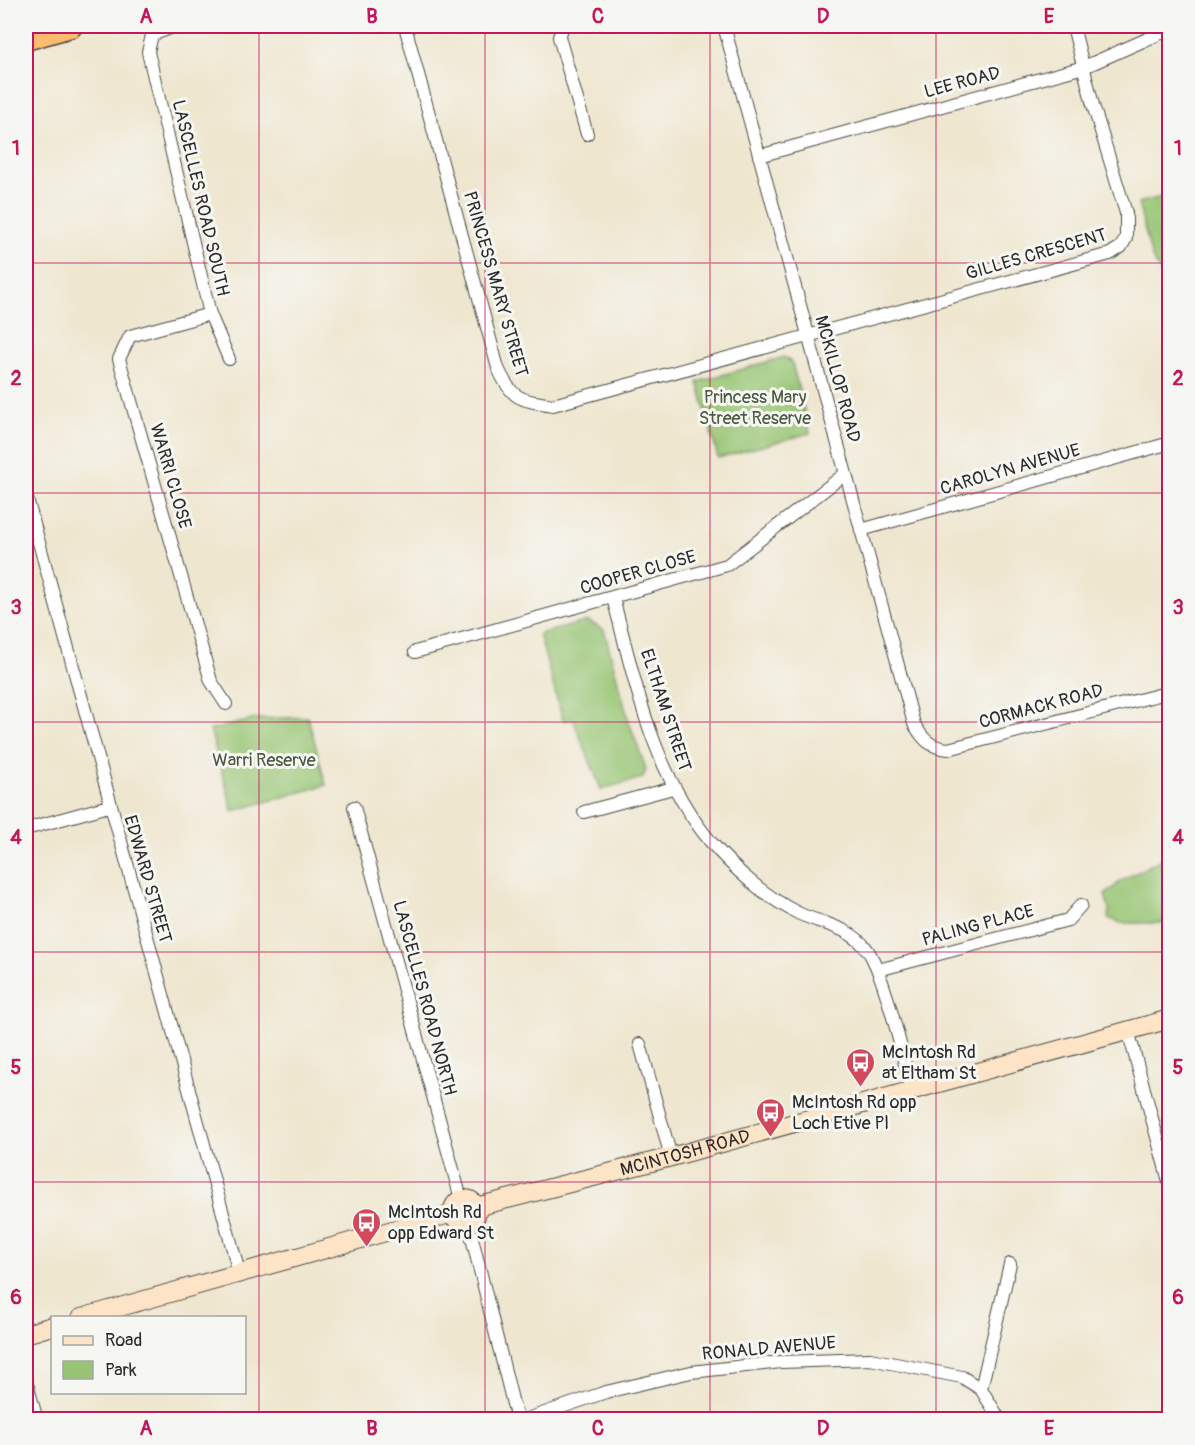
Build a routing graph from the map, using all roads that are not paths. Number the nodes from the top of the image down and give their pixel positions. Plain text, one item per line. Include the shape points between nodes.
1 (71, 26) edge
2 (176, 26) edge
3 (405, 26) edge
4 (563, 26) edge
5 (724, 26) edge
6 (1073, 26) edge
7 (1170, 29) edge
8 (26, 39) edge
9 (1084, 67) junction
10 (587, 134) dead end
11 (759, 156) junction
12 (210, 314) junction
13 (807, 336) junction
14 (229, 359) dead end
15 (1170, 443) edge
16 (845, 474) junction
17 (26, 495) edge
18 (861, 530) junction
19 (613, 598) junction
20 (415, 652) dead end
21 (1170, 692) edge
22 (226, 704) dead end
23 (923, 740) joint
24 (673, 788) junction
25 (109, 806) junction
26 (354, 807) dead end
27 (584, 812) dead end
28 (26, 829) edge
29 (1081, 905) dead end
30 (878, 970) junction
31 (1170, 1018) edge
32 (1128, 1030) junction
33 (640, 1044) dead end
34 (911, 1090) junction
35 (670, 1157) junction
36 (1170, 1185) edge
37 (464, 1210) junction
38 (1010, 1264) dead end
39 (239, 1272) junction
40 (85, 1316) edge
41 (51, 1326) edge
42 (26, 1334) edge
43 (26, 1380) edge
44 (981, 1389) junction
45 (37, 1419) edge
46 (517, 1419) edge
47 (524, 1419) edge
48 (1000, 1419) edge

1 - 8 highway
2 - 12 street, LASCELLES ROAD SOUTH via 159,30 149,42 150,63
3 - 13 street, PRINCESS MARY STREET via 498,368 515,396 553,405
4 - 10 street via 559,37
5 - 11 street, MCKILLOP ROAD
6 - 9 street, GILLES CRESCENT
7 - 9 street, LEE ROAD
9 - 11 street, LEE ROAD
9 - 13 street, GILLES CRESCENT via 1126,213 1126,238 1121,247 1110,254
11 - 13 street, MCKILLOP ROAD
12 - 14 street, LASCELLES ROAD SOUTH
12 - 22 street, WARRI CLOSE via 130,336 119,359 211,681
13 - 16 street, MCKILLOP ROAD
15 - 18 street, CAROLYN AVENUE
16 - 18 street, MCKILLOP ROAD
16 - 19 street, COOPER CLOSE via 727,565
17 - 25 street, EDWARD STREET
18 - 23 street, MCKILLOP ROAD via 914,724
19 - 20 street, COOPER CLOSE
19 - 24 street, ELTHAM STREET via 648,724
21 - 23 street, CORMACK ROAD via 948,749 935,748
24 - 27 street
24 - 30 street, ELTHAM STREET via 709,839 735,866 781,904 838,927 859,940
25 - 28 street
25 - 39 street, EDWARD STREET
26 - 37 street, LASCELLES ROAD NORTH
29 - 30 street, PALING PLACE via 1068,920
30 - 34 street, ELTHAM STREET
31 - 32 street, MCINTOSH ROAD
32 - 34 street, MCINTOSH ROAD
32 - 36 street
33 - 35 street
34 - 35 street, MCINTOSH ROAD
35 - 37 street, MCINTOSH ROAD
37 - 39 street, MCINTOSH ROAD
37 - 46 street, LASCELLES ROAD NORTH
38 - 44 street
39 - 40 street, MCINTOSH ROAD
41 - 42 street
43 - 45 street
44 - 47 street, RONALD AVENUE via 962,1377 870,1359 781,1362 670,1377 606,1392
44 - 48 street

